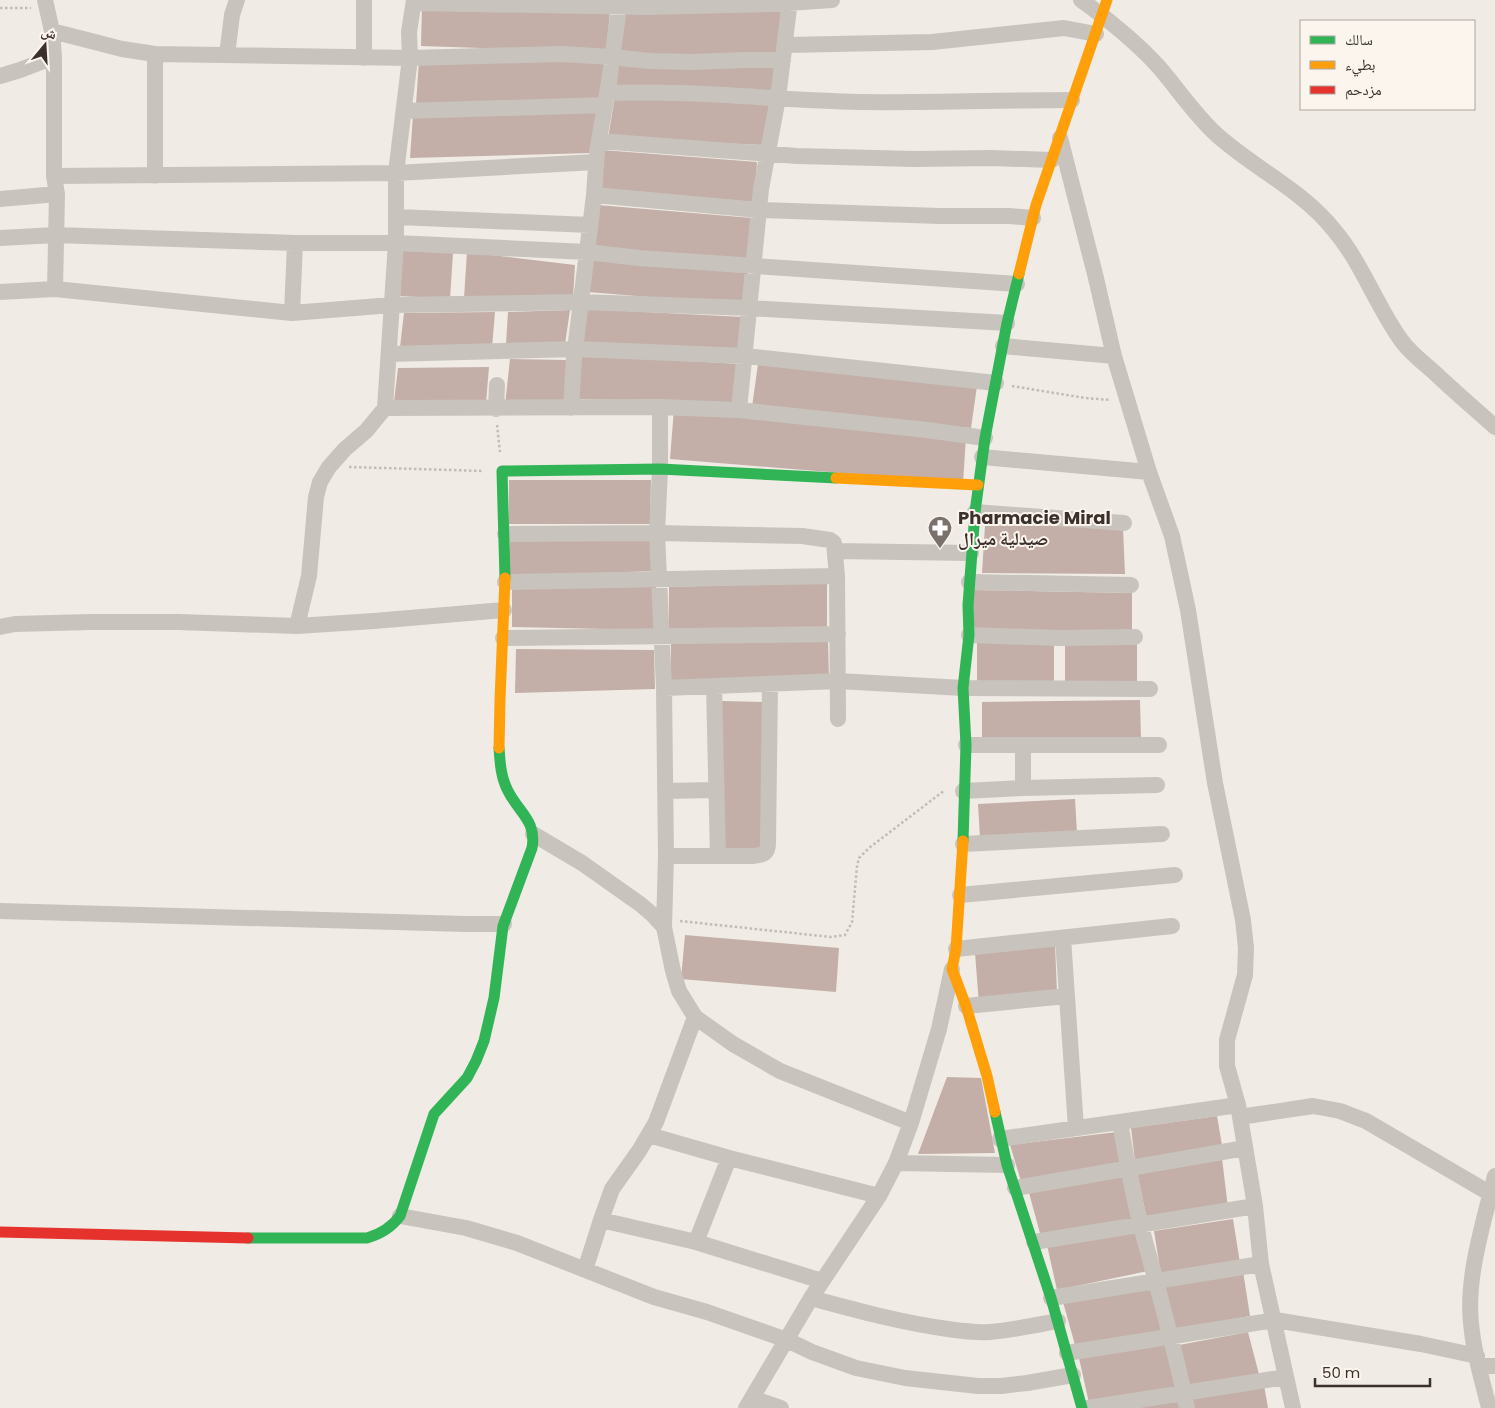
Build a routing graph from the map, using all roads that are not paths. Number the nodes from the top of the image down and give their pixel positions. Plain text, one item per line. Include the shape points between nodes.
1 (237, 0) edge
2 (364, 0) edge
3 (832, 0) edge
4 (1081, 0) edge
5 (414, 1) edge
6 (790, 1) edge
7 (509, 2) edge
8 (619, 3) edge
9 (46, 4) edge
10 (1104, 8) edge
11 (52, 32) junction
12 (1096, 34) junction
13 (784, 53) junction
14 (155, 54) junction
15 (227, 55) junction
16 (54, 57) junction
17 (611, 57) junction
18 (364, 58) junction
19 (410, 58) junction
20 (0, 76) edge
21 (778, 98) junction
22 (606, 99) junction
23 (1072, 100) junction
24 (404, 111) junction
25 (1060, 138) junction
26 (599, 141) junction
27 (768, 153) junction
28 (1052, 160) junction
29 (596, 162) junction
30 (396, 174) junction
31 (54, 176) junction
32 (155, 176) junction
33 (57, 194) junction
34 (594, 195) junction
35 (0, 199) edge
36 (759, 210) junction
37 (397, 217) junction
38 (1033, 218) junction
39 (590, 224) junction
40 (56, 235) junction
41 (0, 238) edge
42 (295, 243) junction
43 (396, 243) junction
44 (587, 252) junction
45 (753, 266) junction
46 (1017, 284) junction
47 (55, 289) junction
48 (0, 292) edge
49 (581, 302) junction
50 (392, 306) junction
51 (750, 308) junction
52 (292, 312) junction
53 (1007, 323) junction
54 (1002, 346) junction
55 (576, 349) junction
56 (389, 354) junction
57 (745, 356) junction
58 (1114, 356) junction
59 (996, 383) junction
60 (497, 385) dead end
61 (660, 407) junction
62 (385, 408) junction
63 (496, 408) junction
64 (571, 408) junction
65 (739, 410) junction
66 (1495, 427) edge
67 (985, 438) junction
68 (982, 457) junction
69 (660, 469) junction
70 (1149, 472) junction
71 (978, 485) junction
72 (975, 512) junction
73 (1124, 523) dead end
74 (658, 533) junction
75 (505, 534) junction
76 (835, 551) junction
77 (971, 553) junction
78 (837, 576) junction
79 (660, 580) junction
80 (505, 582) junction
81 (969, 582) junction
82 (1130, 586) dead end
83 (504, 610) junction
84 (297, 626) junction
85 (0, 627) edge
86 (838, 634) junction
87 (968, 635) junction
88 (662, 636) junction
89 (1135, 637) dead end
90 (504, 638) junction
91 (838, 681) junction
92 (770, 684) junction
93 (714, 686) junction
94 (664, 688) junction
95 (963, 688) junction
96 (1150, 689) dead end
97 (838, 718) dead end
98 (966, 745) junction
99 (1022, 745) junction
100 (1159, 745) dead end
101 (964, 783) junction
102 (1157, 785) dead end
103 (1023, 788) junction
104 (715, 790) junction
105 (665, 791) junction
106 (533, 834) junction
107 (1162, 834) dead end
108 (963, 844) junction
109 (666, 856) junction
110 (718, 856) junction
111 (1175, 875) dead end
112 (960, 895) junction
113 (0, 912) edge
114 (664, 923) junction
115 (504, 924) junction
116 (1172, 926) dead end
117 (1063, 938) junction
118 (956, 949) junction
119 (952, 969) junction
120 (1067, 996) junction
121 (966, 1006) junction
122 (695, 1017) junction
123 (1239, 1111) junction
124 (1120, 1122) junction
125 (911, 1123) junction
126 (1076, 1128) junction
127 (649, 1135) junction
128 (1000, 1139) junction
129 (1245, 1148) junction
130 (728, 1158) junction
131 (896, 1163) junction
132 (1007, 1165) junction
133 (1128, 1168) junction
134 (1495, 1176) edge
135 (1015, 1188) junction
136 (1490, 1194) junction
137 (878, 1196) junction
138 (1255, 1206) junction
139 (400, 1216) junction
140 (1490, 1217) edge
141 (601, 1220) junction
142 (1141, 1225) junction
143 (0, 1232) edge
144 (696, 1242) junction
145 (1034, 1242) junction
146 (1262, 1264) junction
147 (585, 1270) junction
148 (822, 1281) junction
149 (1156, 1281) junction
150 (811, 1298) junction
151 (1051, 1298) junction
152 (1275, 1320) junction
153 (1058, 1321) junction
154 (1171, 1336) junction
155 (787, 1340) junction
156 (1067, 1353) junction
157 (1483, 1363) edge
158 (1073, 1375) junction
159 (1286, 1377) junction
160 (1185, 1400) edge
161 (749, 1403) edge
162 (781, 1408) edge
163 (1082, 1408) edge
164 (1088, 1408) edge
165 (1294, 1408) edge
166 (1489, 1408) edge

1 - 15 street
2 - 18 street
3 - 6 street
4 - 10 street
5 - 7 street
5 - 19 street via 409,32
6 - 8 street via 705,6
6 - 13 street
7 - 8 street
8 - 17 street
9 - 11 street
10 - 12 street
10 - 66 street via 1116,26 1159,67 1200,119 1322,216 1355,258 1401,340
11 - 14 street
11 - 16 street
12 - 13 street via 1064,28
12 - 23 street
13 - 17 street via 745,60 693,62
13 - 21 street
14 - 15 street
14 - 32 street
15 - 18 street
16 - 20 street
16 - 31 street
17 - 19 street via 561,54
17 - 22 street
18 - 19 street
19 - 24 street
21 - 22 street via 636,92
21 - 23 street via 861,102
21 - 27 street
22 - 24 street
22 - 26 street
23 - 25 street
24 - 30 street
25 - 28 street
25 - 58 street
26 - 27 street
26 - 29 street
27 - 28 street
27 - 36 street
28 - 38 street
29 - 30 street
29 - 34 street
30 - 32 street
30 - 37 street
31 - 32 street
31 - 33 street
33 - 35 street
33 - 40 street
34 - 36 street
34 - 39 street
36 - 38 street
36 - 45 street
37 - 39 street
37 - 43 street
38 - 46 street
39 - 44 street
40 - 41 street
40 - 42 street
40 - 47 street
42 - 43 street
42 - 52 street
43 - 44 street
43 - 50 street
44 - 45 street
44 - 49 street
45 - 46 street
45 - 51 street
46 - 53 street
47 - 48 street
47 - 52 street
49 - 50 street
49 - 51 street
49 - 55 street
50 - 52 street
50 - 56 street
51 - 53 street
51 - 57 street
53 - 54 street
54 - 58 street
54 - 59 street
55 - 56 street
55 - 57 street
55 - 64 street
56 - 62 street
57 - 59 street
57 - 65 street
58 - 70 street
59 - 67 street
60 - 63 street
61 - 64 street
61 - 65 street
61 - 69 street
62 - 63 street
62 - 84 street via 329,467 320,482 309,576
63 - 64 street
65 - 67 street
67 - 68 street
68 - 70 street
68 - 71 street
69 - 71 street
69 - 74 street
69 - 75 street via 502,471
70 - 123 street via 1172,536 1182,576 1215,783 1243,920 1245,975 1226,1052
71 - 72 street
72 - 73 street
72 - 77 street
74 - 75 street
74 - 76 street via 802,536 830,540 834,542
74 - 79 street
75 - 80 street
76 - 77 street
76 - 78 street
77 - 81 street
78 - 79 street
78 - 86 street
79 - 80 street
79 - 88 street
80 - 83 street
81 - 82 street
81 - 87 street
83 - 84 street
83 - 90 street
84 - 85 street via 89,622
86 - 88 street
86 - 91 street
87 - 89 street
87 - 95 street
88 - 90 street
88 - 94 street
90 - 106 street via 498,702 500,761 505,786 532,827
91 - 92 street
91 - 95 street
91 - 97 street
92 - 93 street
92 - 110 street via 767,851 753,856
93 - 94 street
93 - 104 street
94 - 105 street
95 - 96 street
95 - 98 street
98 - 99 street
98 - 101 street
99 - 100 street
99 - 103 street
101 - 103 street
101 - 108 street
102 - 103 street
104 - 105 street
104 - 110 street
105 - 109 street
106 - 114 street via 582,863
106 - 115 street via 531,854
107 - 108 street
108 - 112 street
109 - 110 street
109 - 114 street
111 - 112 street
112 - 118 street
113 - 115 street
114 - 122 street via 673,971
115 - 139 street via 492,1015 483,1042 463,1086 441,1103 434,1114
116 - 117 street
117 - 118 street
117 - 120 street
118 - 119 street
119 - 121 street
119 - 125 street via 939,1029
120 - 121 street
120 - 126 street
121 - 128 street
122 - 125 street via 780,1071
122 - 127 street
123 - 124 street
123 - 129 street
123 - 136 street via 1313,1106 1340,1111 1366,1121
124 - 126 street
124 - 133 street
125 - 131 street
126 - 128 street
127 - 130 street
127 - 141 street via 612,1189
128 - 132 street
129 - 133 street
129 - 138 street
130 - 137 street
130 - 144 street
131 - 132 street
131 - 137 street
132 - 135 street
133 - 135 street
133 - 142 street
134 - 136 street
135 - 145 street
136 - 140 street
137 - 148 street
138 - 142 street
138 - 146 street
139 - 143 street via 378,1235 353,1239
139 - 147 street via 466,1228 517,1243
140 - 157 street via 1472,1278 1470,1305 1471,1332
141 - 144 street
141 - 147 street
142 - 145 street
142 - 149 street
144 - 148 street
145 - 151 street
146 - 149 street
146 - 152 street
147 - 155 street via 654,1297
148 - 150 street
149 - 151 street
149 - 154 street
150 - 153 street via 870,1314 965,1331 989,1332
150 - 155 street
151 - 153 street
152 - 154 street
152 - 157 street via 1421,1344
152 - 159 street
153 - 156 street
154 - 156 street
154 - 160 street
155 - 158 street via 856,1368 952,1384 1001,1386
155 - 161 street
156 - 158 street
157 - 166 street
158 - 163 street
159 - 160 street
159 - 165 street
160 - 164 street
161 - 162 street

